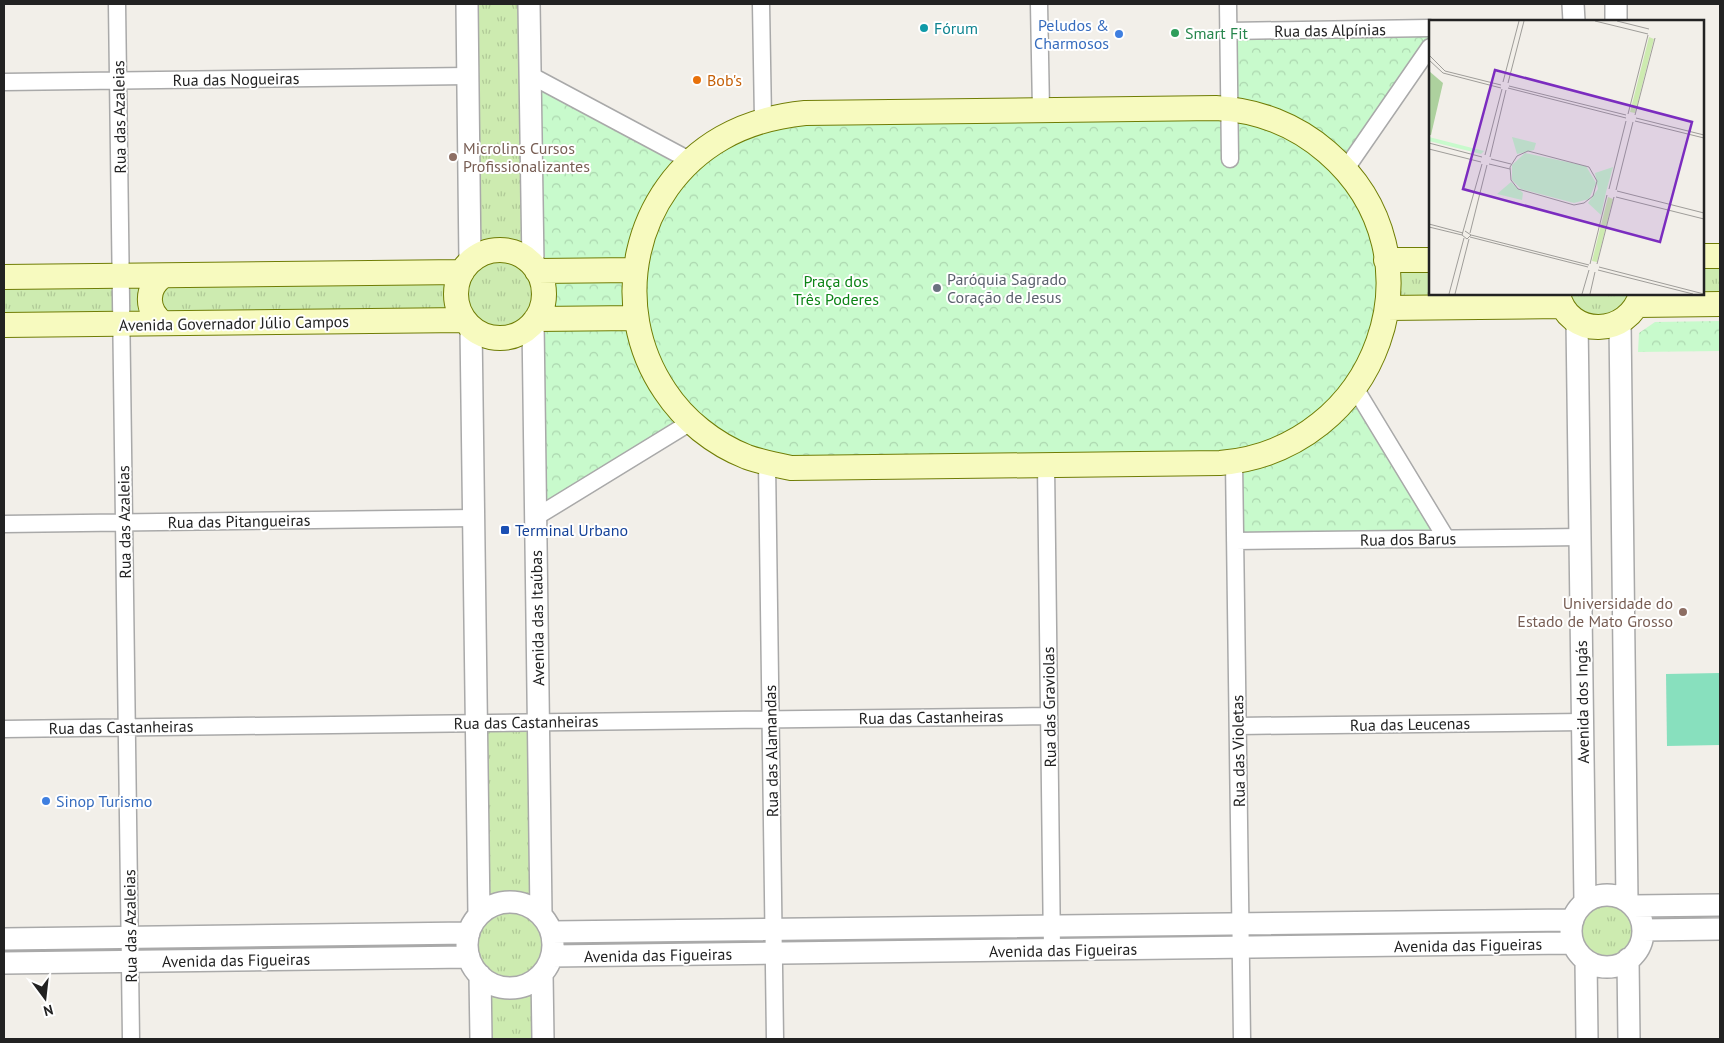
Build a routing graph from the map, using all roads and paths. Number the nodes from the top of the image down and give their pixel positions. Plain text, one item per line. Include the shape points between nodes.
1 (118, 4) edge
2 (467, 4) edge
3 (529, 4) edge
4 (761, 4) edge
5 (1039, 4) edge
6 (1228, 4) edge
7 (1573, 4) edge
8 (1616, 4) edge
9 (1574, 20) edge
10 (1616, 20) edge
11 (1429, 28) edge
12 (1229, 31) junction
13 (1429, 48) edge
14 (530, 75) junction
15 (468, 76) junction
16 (118, 80) junction
17 (4, 82) edge
18 (1230, 109) junction
19 (1041, 110) junction
20 (763, 120) junction
21 (1230, 159) dead end
22 (691, 161) junction
23 (1345, 170) junction
24 (1704, 256) edge
25 (1720, 256) edge
26 (1386, 260) junction
27 (1429, 260) edge
28 (466, 267) junction
29 (535, 268) junction
30 (635, 270) junction
31 (121, 276) junction
32 (163, 276) junction
33 (4, 278) edge
34 (1639, 299) edge
35 (1720, 304) edge
36 (1566, 307) edge
37 (1387, 308) junction
38 (636, 318) junction
39 (534, 320) junction
40 (1620, 322) junction
41 (163, 323) junction
42 (468, 323) junction
43 (122, 324) junction
44 (4, 326) edge
45 (1355, 388) junction
46 (691, 422) junction
47 (1234, 462) junction
48 (767, 463) junction
49 (1046, 465) junction
50 (536, 517) junction
51 (474, 518) junction
52 (124, 522) junction
53 (4, 524) edge
54 (1580, 537) junction
55 (1446, 538) junction
56 (1236, 541) junction
57 (1049, 716) junction
58 (770, 719) junction
59 (538, 722) junction
60 (1583, 722) junction
61 (476, 723) junction
62 (1238, 726) junction
63 (127, 727) junction
64 (4, 729) edge
65 (1585, 902) junction
66 (1630, 904) junction
67 (1720, 905) edge
68 (541, 914) junction
69 (1573, 920) junction
70 (474, 924) junction
71 (1240, 924) junction
72 (1052, 926) junction
73 (1720, 929) edge
74 (773, 930) junction
75 (1643, 930) junction
76 (552, 932) junction
77 (130, 938) junction
78 (4, 939) edge
79 (1241, 947) junction
80 (1052, 950) junction
81 (1580, 952) junction
82 (774, 953) junction
83 (1628, 959) junction
84 (130, 961) junction
85 (4, 963) edge
86 (547, 965) junction
87 (474, 966) junction
88 (131, 1039) edge
89 (481, 1039) edge
90 (543, 1039) edge
91 (775, 1039) edge
92 (1242, 1039) edge
93 (1587, 1039) edge
94 (1629, 1039) edge

1 - 16 street, Rua das Azaleias
2 - 15 street
3 - 14 street
4 - 20 street
5 - 19 street
6 - 12 street
7 - 9 street
8 - 10 street
11 - 12 street, Rua das Alpínias
12 - 18 street
13 - 23 street
14 - 22 street
14 - 29 street
15 - 16 street, Rua das Nogueiras
15 - 28 street
16 - 17 street, Rua das Nogueiras
16 - 31 street, Rua das Azaleias
18 - 19 main road
18 - 21 street
18 - 23 main road via 1254,113 1297,130 1317,143
19 - 20 main road via 805,113
20 - 22 main road via 722,138
22 - 30 main road via 657,203 639,246
23 - 26 main road via 1374,215
24 - 25 main road
26 - 27 main road
26 - 37 main road
28 - 29 main road via 480,255 506,251 522,256
28 - 32 main road
28 - 42 main road via 458,280 456,296 457,305
29 - 30 main road
29 - 39 main road via 542,282 543,300
30 - 38 main road
31 - 32 main road
31 - 33 main road
31 - 43 street, Rua das Azaleias
32 - 41 main road via 154,284 149,300 155,316
34 - 35 main road
34 - 40 main road via 1628,317
36 - 37 main road
36 - 40 main road via 1590,326 1606,327
36 - 54 street, Avenida dos Ingás
37 - 45 main road via 1375,351
38 - 39 main road
38 - 46 main road via 645,353 658,381
39 - 42 main road, Avenida Governador Júlio Campos via 519,333 502,338 485,335
39 - 50 street, Avenida das Itaúbas
40 - 66 street
41 - 42 main road, Avenida Governador Júlio Campos
41 - 43 main road, Avenida Governador Júlio Campos
42 - 51 street
43 - 44 main road, Avenida Governador Júlio Campos
43 - 52 street, Rua das Azaleias
45 - 47 main road via 1320,426 1300,439 1265,454
45 - 55 street
46 - 48 main road via 724,446
46 - 50 street
47 - 49 main road
47 - 56 street, Rua das Violetas
48 - 49 main road via 802,468
48 - 58 street, Rua das Alamandas
49 - 57 street, Rua das Graviolas
50 - 59 street, Avenida das Itaúbas
51 - 52 street, Rua das Pitangueiras
51 - 61 street
52 - 53 street, Rua das Pitangueiras
52 - 63 street, Rua das Azaleias
54 - 55 street, Rua dos Barus
54 - 60 street, Avenida dos Ingás
55 - 56 street, Rua dos Barus
56 - 62 street, Rua das Violetas
57 - 58 street, Rua das Castanheiras
57 - 72 street, Rua das Graviolas
58 - 59 street, Rua das Castanheiras
58 - 74 street, Rua das Alamandas
59 - 61 street, Rua das Castanheiras
59 - 68 street, Avenida das Itaúbas
60 - 62 street, Rua das Leucenas
60 - 65 street, Avenida dos Ingás
61 - 63 street, Rua das Castanheiras
61 - 70 street
62 - 71 street, Rua das Violetas
63 - 64 street, Rua das Castanheiras
63 - 77 street, Rua das Azaleias
65 - 66 street via 1608,895
65 - 69 street
66 - 67 street
66 - 75 street via 1638,913
68 - 70 street via 523,903 501,902 491,906
68 - 76 street
69 - 71 street, Avenida das Figueiras
69 - 81 street via 1571,930
70 - 77 street, Avenida das Figueiras
70 - 87 street via 467,950
71 - 72 street, Avenida das Figueiras
71 - 79 street, Rua das Violetas
72 - 74 street, Avenida das Figueiras
72 - 80 street, Rua das Graviolas
73 - 75 street
74 - 76 street, Avenida das Figueiras
74 - 82 street, Rua das Alamandas
75 - 83 street via 1638,949
76 - 86 street via 554,945
77 - 78 street, Avenida das Figueiras
77 - 84 street, Rua das Azaleias
79 - 80 street, Avenida das Figueiras
79 - 81 street, Avenida das Figueiras
79 - 92 street, Rua das Violetas
80 - 82 street, Avenida das Figueiras
81 - 83 street, Avenida das Figueiras via 1597,965 1606,967
81 - 93 street
82 - 86 street, Avenida das Figueiras
82 - 91 street, Rua das Alamandas
83 - 94 street
84 - 85 street, Avenida das Figueiras
84 - 87 street, Avenida das Figueiras
84 - 88 street, Rua das Azaleias
86 - 87 street, Avenida das Figueiras via 530,984 506,988 494,985
86 - 90 street
87 - 89 street

